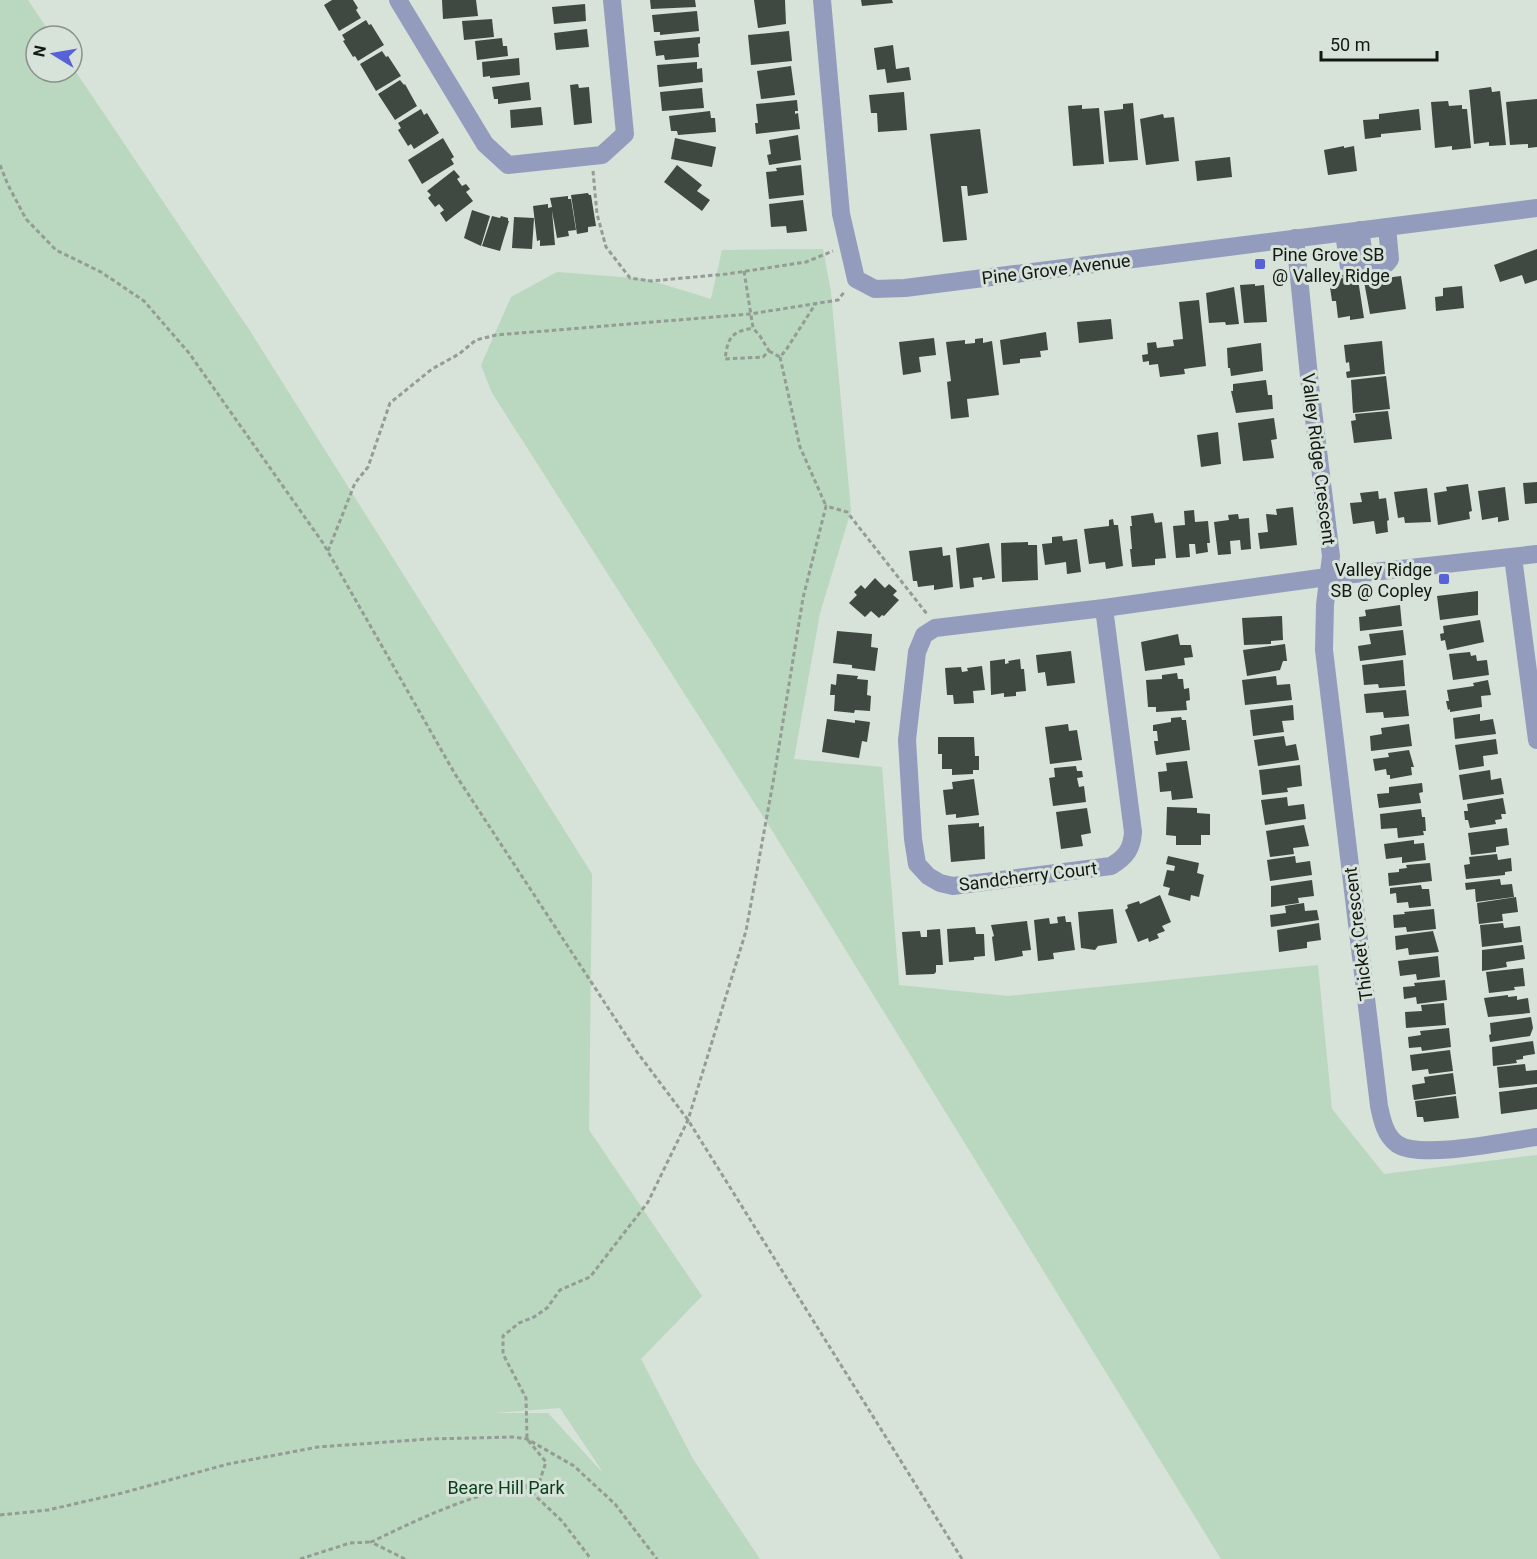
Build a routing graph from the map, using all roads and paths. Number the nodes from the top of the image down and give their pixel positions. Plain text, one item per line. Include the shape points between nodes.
1 (398, 0) edge
2 (612, 0) edge
3 (822, 0) edge
4 (591, 158) junction
5 (0, 165) edge
6 (1537, 208) edge
7 (1388, 227) junction
8 (1352, 231) junction
9 (1294, 238) junction
10 (848, 245) junction
11 (1348, 268) dead end
12 (744, 271) junction
13 (856, 279) junction
14 (816, 303) junction
15 (750, 314) junction
16 (753, 328) junction
17 (769, 351) junction
18 (780, 357) junction
19 (826, 506) junction
20 (328, 551) junction
21 (1537, 554) edge
22 (1513, 557) junction
23 (1327, 577) junction
24 (1104, 608) junction
25 (935, 628) junction
26 (1537, 740) edge
27 (688, 1120) junction
28 (1537, 1137) edge
29 (527, 1439) junction
30 (525, 1487) junction
31 (0, 1515) edge
32 (371, 1542) junction
33 (300, 1559) edge
34 (405, 1559) edge
35 (591, 1559) edge
36 (657, 1559) edge
37 (962, 1559) edge

1 - 4 street via 485,144 508,165
2 - 4 street via 625,134 602,155
3 - 10 street
4 - 12 path via 597,214 606,247 630,278 651,281
5 - 20 path via 26,219 56,250 101,272 144,301 189,353
6 - 7 street, Pine Grove Avenue
7 - 8 street, Pine Grove Avenue
7 - 8 street via 1390,259 1384,266 1376,267 1365,262
8 - 9 street, Pine Grove Avenue
8 - 11 street
9 - 13 street, Pine Grove Avenue via 905,288 875,289
9 - 23 street, Valley Ridge Crescent via 1331,556
10 - 12 path via 806,262
10 - 13 street
12 - 15 path
13 - 14 path via 838,300
14 - 15 path
14 - 18 path
15 - 16 path
15 - 20 path via 496,335 476,340 390,403 368,467 355,483
16 - 17 path
16 - 17 path via 738,331 731,338 725,359 764,357
17 - 18 path
18 - 19 path via 800,447
19 - 25 path via 847,512
19 - 27 path via 802,598 746,931
20 - 27 path via 455,774 637,1052
21 - 22 street
22 - 23 street
22 - 26 street
23 - 24 street
23 - 28 street, Thicket Crescent via 1324,650 1384,1129 1397,1144 1416,1151
24 - 25 street
24 - 25 street, Sandcherry Court via 1133,832 1128,854 1111,866 953,886 928,876 917,864 913,839 907,740 917,652 924,635
27 - 29 path via 648,1202 590,1277 560,1290 547,1308 502,1336 503,1354 526,1398
27 - 37 path
29 - 30 path via 546,1462 539,1483
29 - 31 path via 429,1439 318,1447 228,1464 48,1510
29 - 36 path via 573,1466 615,1504
30 - 32 path via 497,1490 456,1503
30 - 35 path via 562,1521
32 - 33 path via 350,1543
32 - 34 path

